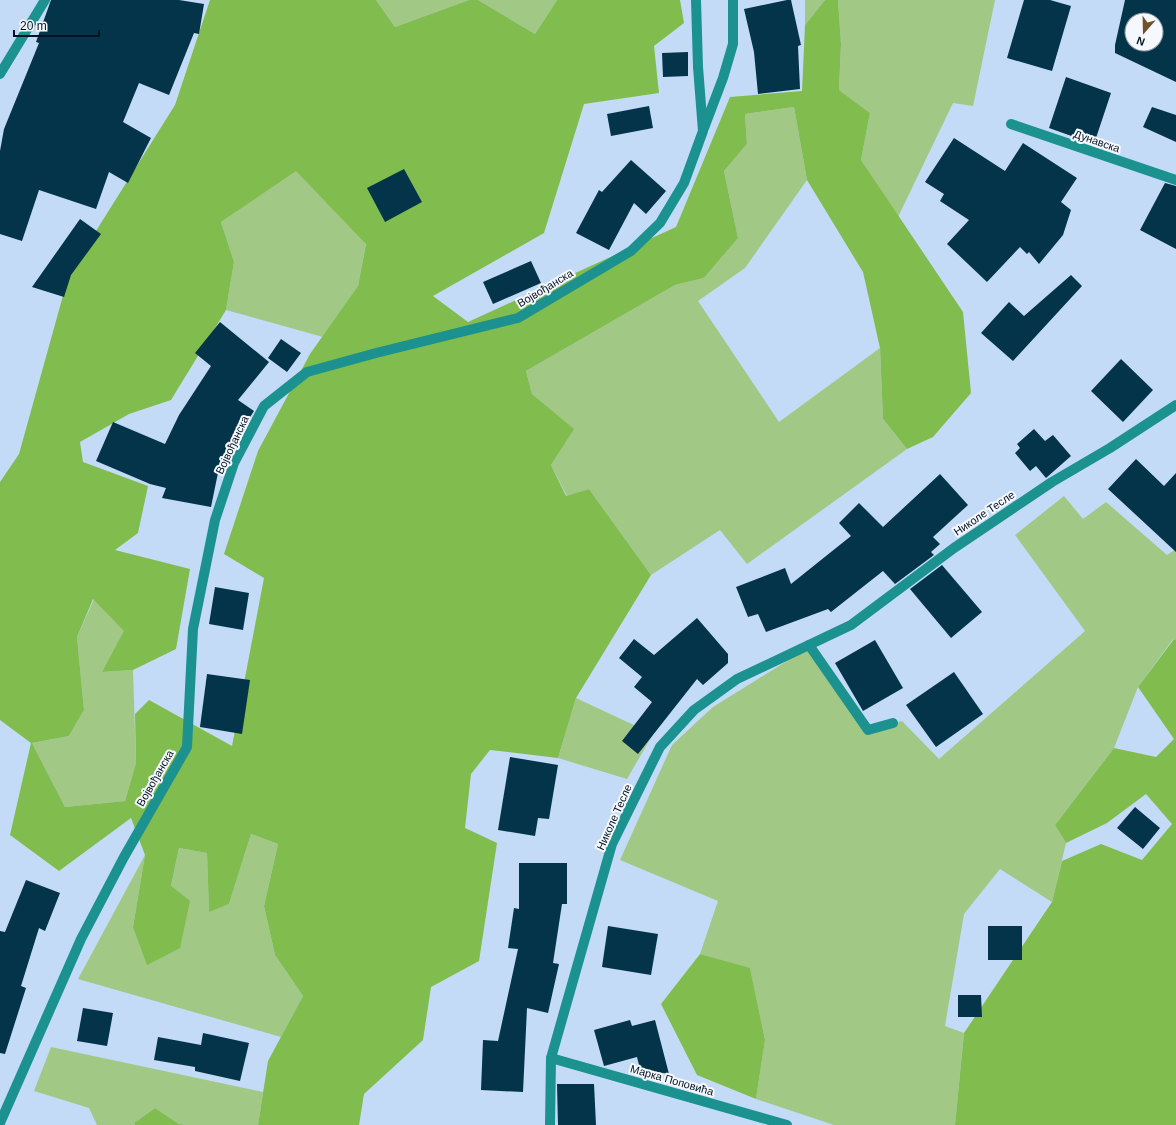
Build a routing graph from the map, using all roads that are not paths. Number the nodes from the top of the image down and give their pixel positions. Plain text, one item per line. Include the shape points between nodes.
1 (45, 0) edge
2 (696, 0) edge
3 (733, 0) edge
4 (0, 74) edge
5 (1011, 124) dead end
6 (703, 131) junction
7 (1176, 180) edge
8 (1176, 405) edge
9 (809, 644) junction
10 (893, 723) dead end
11 (551, 1058) junction
12 (752, 1120) edge
13 (0, 1123) edge
14 (550, 1125) edge
15 (787, 1125) edge

1 - 4 street
2 - 6 street, Војвођанска
3 - 6 street via 733,44
5 - 7 street, Дунавска
6 - 13 street, Војвођанска via 684,183 660,223 631,251 518,318 307,372 264,406 234,463 215,520 193,629 187,747 81,938
8 - 9 street, Николе Тесле via 1052,482 954,548 851,625
9 - 10 street via 868,730
9 - 11 street, Николе Тесле via 737,680 694,710 660,747 612,844
11 - 12 street, Марка Поповића
11 - 14 street, Николе Тесле
12 - 15 street, Марка Поповића

